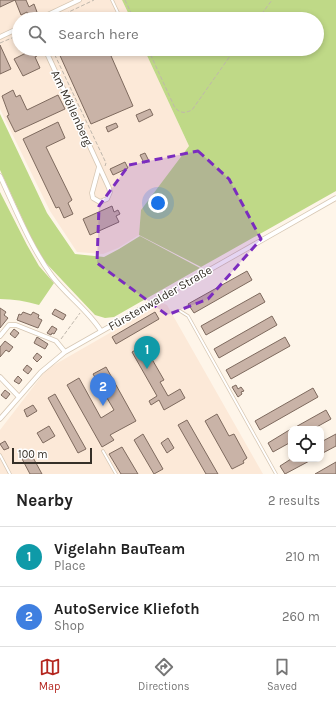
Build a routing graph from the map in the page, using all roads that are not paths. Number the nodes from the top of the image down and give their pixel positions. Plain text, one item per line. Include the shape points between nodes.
1 (79, 0) edge
2 (112, 0) edge
3 (54, 12) edge
4 (118, 12) edge
5 (12, 31) edge
6 (0, 37) edge
7 (48, 56) edge
8 (100, 168) junction
9 (1, 179) edge
10 (336, 198) edge
11 (180, 311) dead end
12 (101, 331) junction
13 (0, 336) edge
14 (65, 352) junction
15 (0, 376) edge
16 (19, 397) junction
17 (0, 419) edge
18 (103, 451) dead end
19 (0, 456) edge
20 (10, 474) edge
21 (116, 474) edge
22 (276, 474) edge

1 - 3 street
2 - 4 lane
5 - 6 street
7 - 8 street, Am Möllenberg
8 - 8 street, Am Möllenberg via 110,192 107,199 100,202 93,198 92,193
9 - 12 street via 44,264
10 - 12 street, Fürstenwalder Straße
11 - 22 lane via 188,316
12 - 14 street, Fürstenwalder Straße
13 - 14 street via 9,325 16,325 58,343
14 - 16 street, Fürstenwalder Straße via 41,372
15 - 16 street
16 - 17 street, Fürstenwalder Straße
18 - 21 lane
19 - 20 lane

